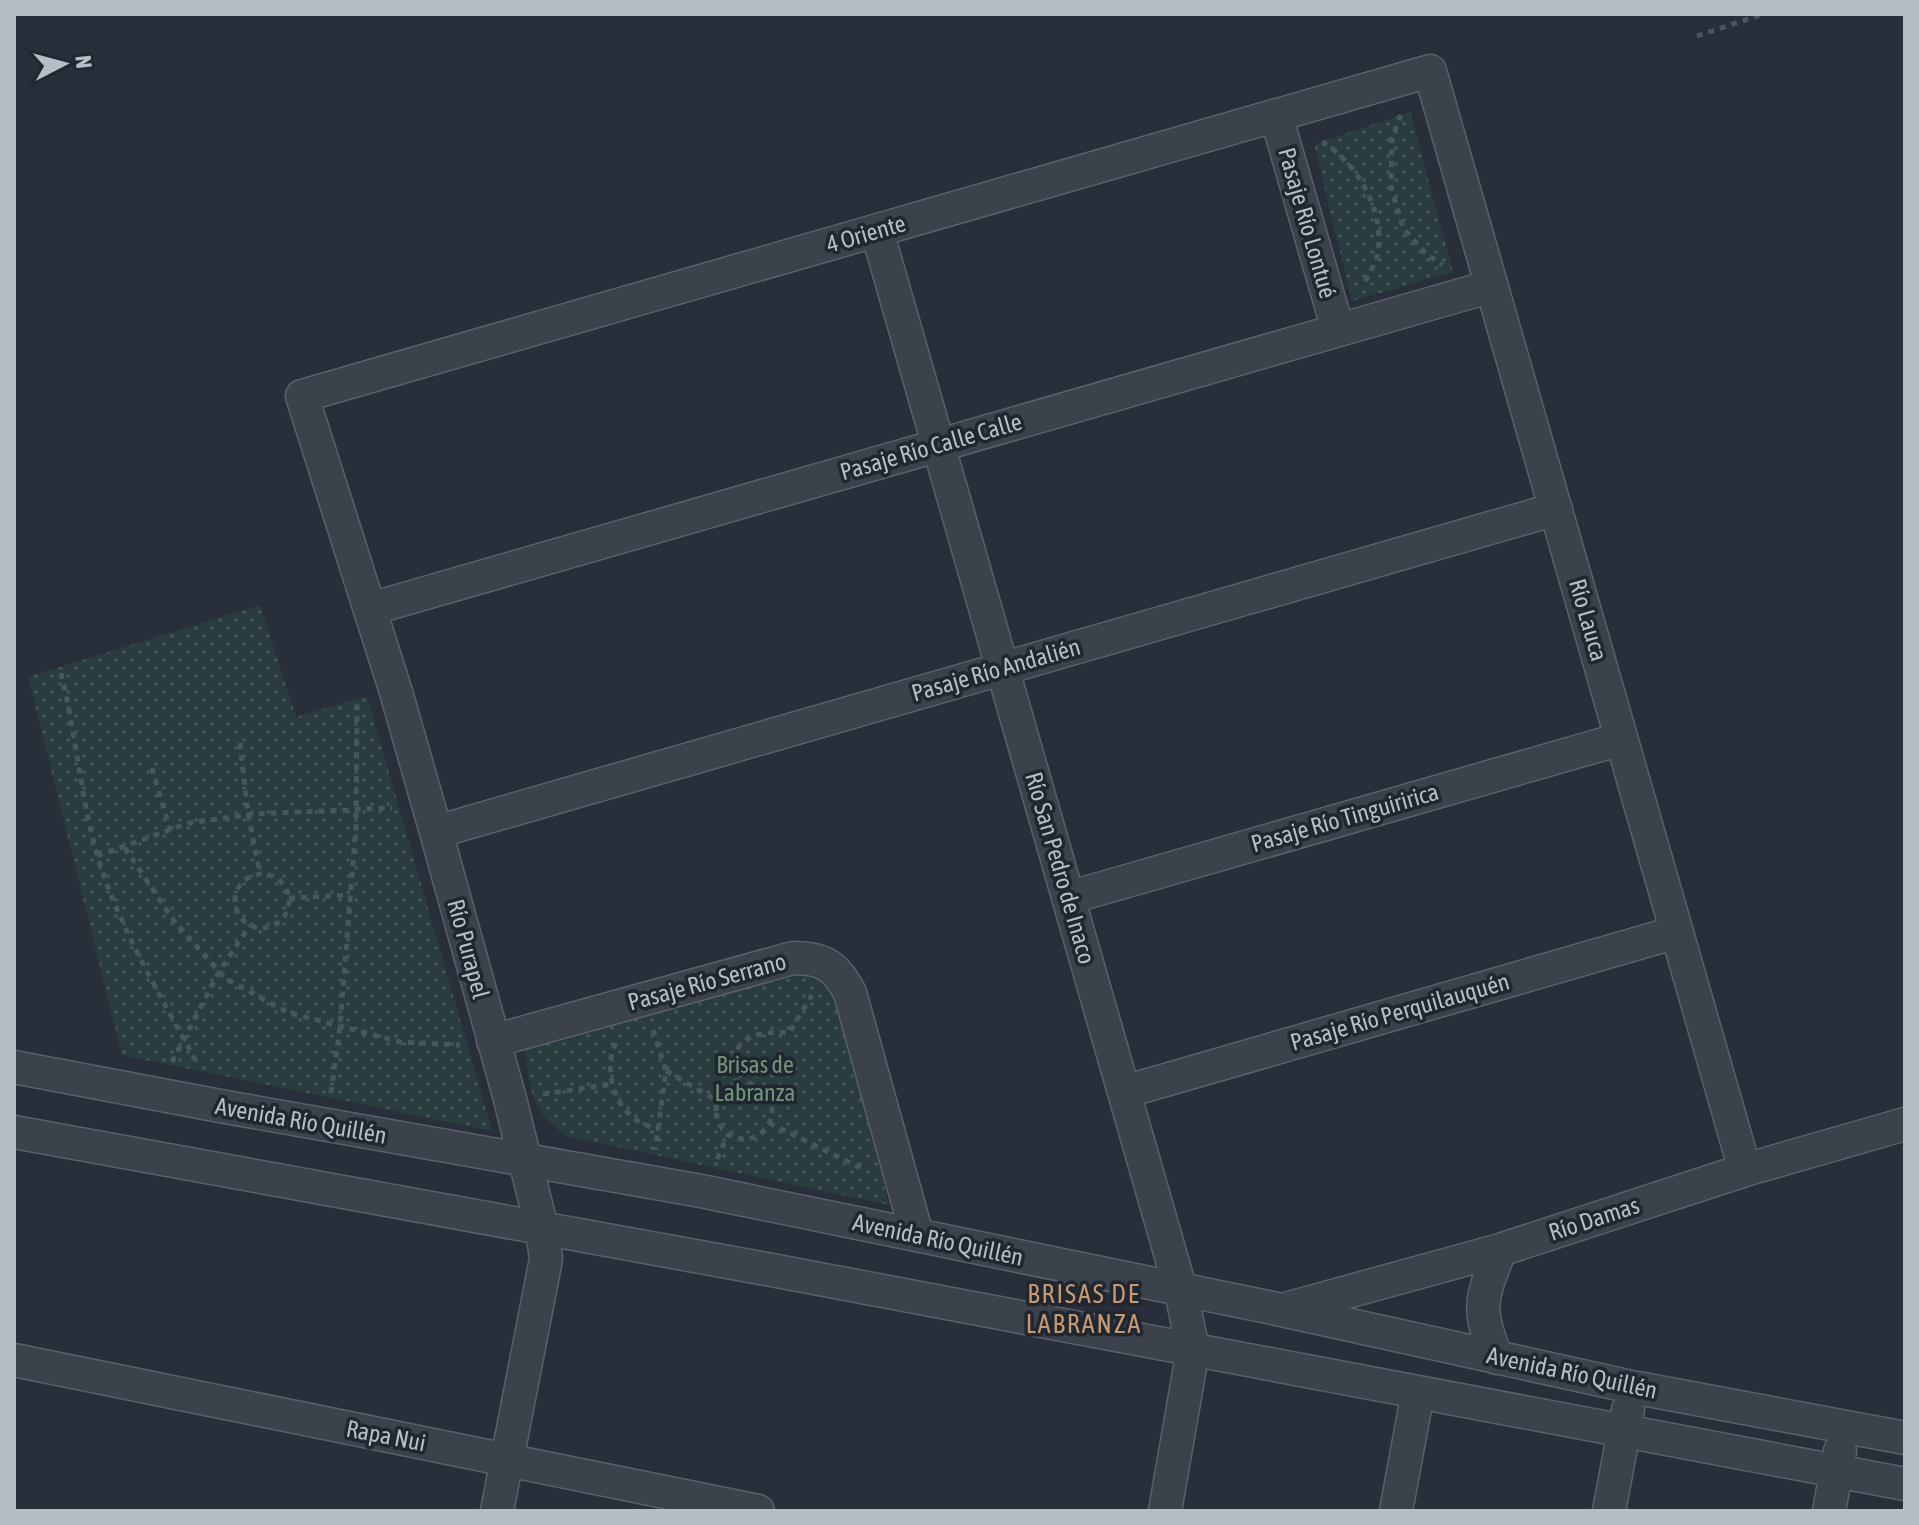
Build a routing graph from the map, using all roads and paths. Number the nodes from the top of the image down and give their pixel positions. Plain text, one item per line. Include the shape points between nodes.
1 (1763, 14) edge
2 (1697, 36) dead end
3 (1430, 71) junction
4 (1276, 115) junction
5 (877, 231) junction
6 (1492, 286) junction
7 (1338, 330) junction
8 (302, 396) joint
9 (938, 445) junction
10 (1556, 509) junction
11 (370, 609) junction
12 (1003, 668) junction
13 (61, 673) dead end
14 (357, 704) dead end
15 (1621, 739) junction
16 (240, 743) dead end
17 (152, 768) dead end
18 (356, 808) junction
19 (248, 814) junction
20 (433, 820) junction
21 (170, 830) junction
22 (125, 848) junction
23 (97, 856) junction
24 (260, 874) junction
25 (350, 895) junction
26 (289, 898) junction
27 (1068, 898) junction
28 (250, 925) junction
29 (1677, 932) junction
30 (829, 966) junction
31 (219, 972) junction
32 (646, 1007) junction
33 (340, 1026) junction
34 (184, 1040) junction
35 (493, 1041) junction
36 (14, 1067) edge
37 (666, 1071) junction
38 (613, 1084) junction
39 (738, 1084) junction
40 (1124, 1092) junction
41 (154, 1094) junction
42 (510, 1099) junction
43 (718, 1101) junction
44 (220, 1106) junction
45 (769, 1123) junction
46 (1905, 1124) edge
47 (327, 1126) junction
48 (659, 1129) junction
49 (14, 1132) edge
50 (524, 1161) junction
51 (1745, 1170) junction
52 (649, 1181) junction
53 (542, 1229) junction
54 (902, 1232) junction
55 (1500, 1250) junction
56 (1181, 1291) junction
57 (1282, 1310) junction
58 (1193, 1350) junction
59 (1497, 1358) junction
60 (14, 1360) edge
61 (1632, 1387) junction
62 (1418, 1392) junction
63 (1844, 1427) junction
64 (1624, 1431) junction
65 (1905, 1438) edge
66 (507, 1460) junction
67 (1836, 1471) junction
68 (1905, 1484) edge
69 (497, 1511) edge
70 (758, 1511) edge
71 (1165, 1511) edge
72 (1396, 1511) edge
73 (1609, 1511) edge
74 (1829, 1511) edge

1 - 2 path
3 - 4 street, 4 Oriente
3 - 6 street, Río Lauca
3 - 6 path via 1406,103 1392,138 1391,187 1403,228 1425,253
4 - 5 street, 4 Oriente
4 - 7 street, Pasaje Río Lontué
4 - 7 path via 1335,149 1363,183 1378,225 1378,255
5 - 8 street, 4 Oriente
5 - 9 street, Río San Pedro de Inaco
6 - 7 street, Pasaje Río Calle Calle
6 - 10 street, Río Lauca
7 - 9 street, Pasaje Río Calle Calle
8 - 11 street, Río Purapel
9 - 11 street, Pasaje Río Calle Calle
9 - 12 street, Río San Pedro de Inaco
10 - 12 street, Pasaje Río Andalién
10 - 15 street, Río Lauca
11 - 20 street, Río Purapel
12 - 20 street, Pasaje Río Andalién
12 - 27 street, Río San Pedro de Inaco
13 - 23 path
14 - 18 path
15 - 27 street, Pasaje Río Tinguiririca
15 - 29 street, Río Lauca
16 - 19 path
17 - 21 path
18 - 19 path
18 - 20 path
18 - 25 path
19 - 21 path
19 - 24 path
20 - 35 street, Río Purapel
21 - 22 path
22 - 23 path
22 - 31 path via 174,921
23 - 34 path via 127,931
24 - 26 path via 276,878
24 - 28 path via 244,880 236,894 238,912
25 - 26 path
25 - 33 path
26 - 28 path via 277,923
27 - 40 street, Río San Pedro de Inaco
28 - 31 path
29 - 40 street, Pasaje Río Perquilauquén
29 - 51 street, Río Lauca
30 - 32 street, Pasaje Río Serrano via 812,958 793,958
30 - 39 path via 789,1033 759,1032 745,1039 735,1053
30 - 54 street via 850,993
31 - 33 path via 287,1012
31 - 34 path
32 - 35 street, Pasaje Río Serrano
32 - 37 path
32 - 38 path via 610,1053
33 - 35 path via 400,1042 450,1046
33 - 47 path
34 - 41 path
34 - 44 path
35 - 42 street, Río Purapel
36 - 41 street, Avenida Río Quillén
37 - 43 path
37 - 48 path
38 - 42 path
38 - 48 path via 628,1114
39 - 43 path
39 - 45 path via 763,1091 772,1106
40 - 56 street, Río San Pedro de Inaco
41 - 44 street, Avenida Río Quillén
42 - 50 street, Río Purapel
43 - 45 path via 717,1119 737,1139 756,1137
44 - 47 street, Avenida Río Quillén
45 - 54 path via 876,1176
46 - 51 street, Río Damas
47 - 50 street, Avenida Río Quillén
48 - 52 path
49 - 53 street, Avenida Río Quillén
50 - 52 street, Avenida Río Quillén
50 - 53 street, Río Purapel
51 - 55 street, Río Damas
52 - 54 street, Avenida Río Quillén
53 - 58 street, Avenida Río Quillén
53 - 66 street, Río Purapel via 546,1259
54 - 56 street, Avenida Río Quillén
55 - 57 street, Río Damas
55 - 59 street via 1483,1295 1484,1328
56 - 57 street, Avenida Río Quillén
56 - 58 street, Río San Pedro de Inaco
57 - 59 street, Avenida Río Quillén
58 - 62 street, Avenida Río Quillén
58 - 71 street, Río San Pedro de Inaco
59 - 61 street, Avenida Río Quillén
60 - 66 street, Rapa Nui
61 - 63 street, Avenida Río Quillén
61 - 64 street
62 - 64 street, Avenida Río Quillén
62 - 72 street
63 - 65 street, Avenida Río Quillén
63 - 67 street
64 - 67 street, Avenida Río Quillén
64 - 73 street
66 - 69 street, Río Purapel
66 - 70 street, Rapa Nui
67 - 68 street, Avenida Río Quillén
67 - 74 street

